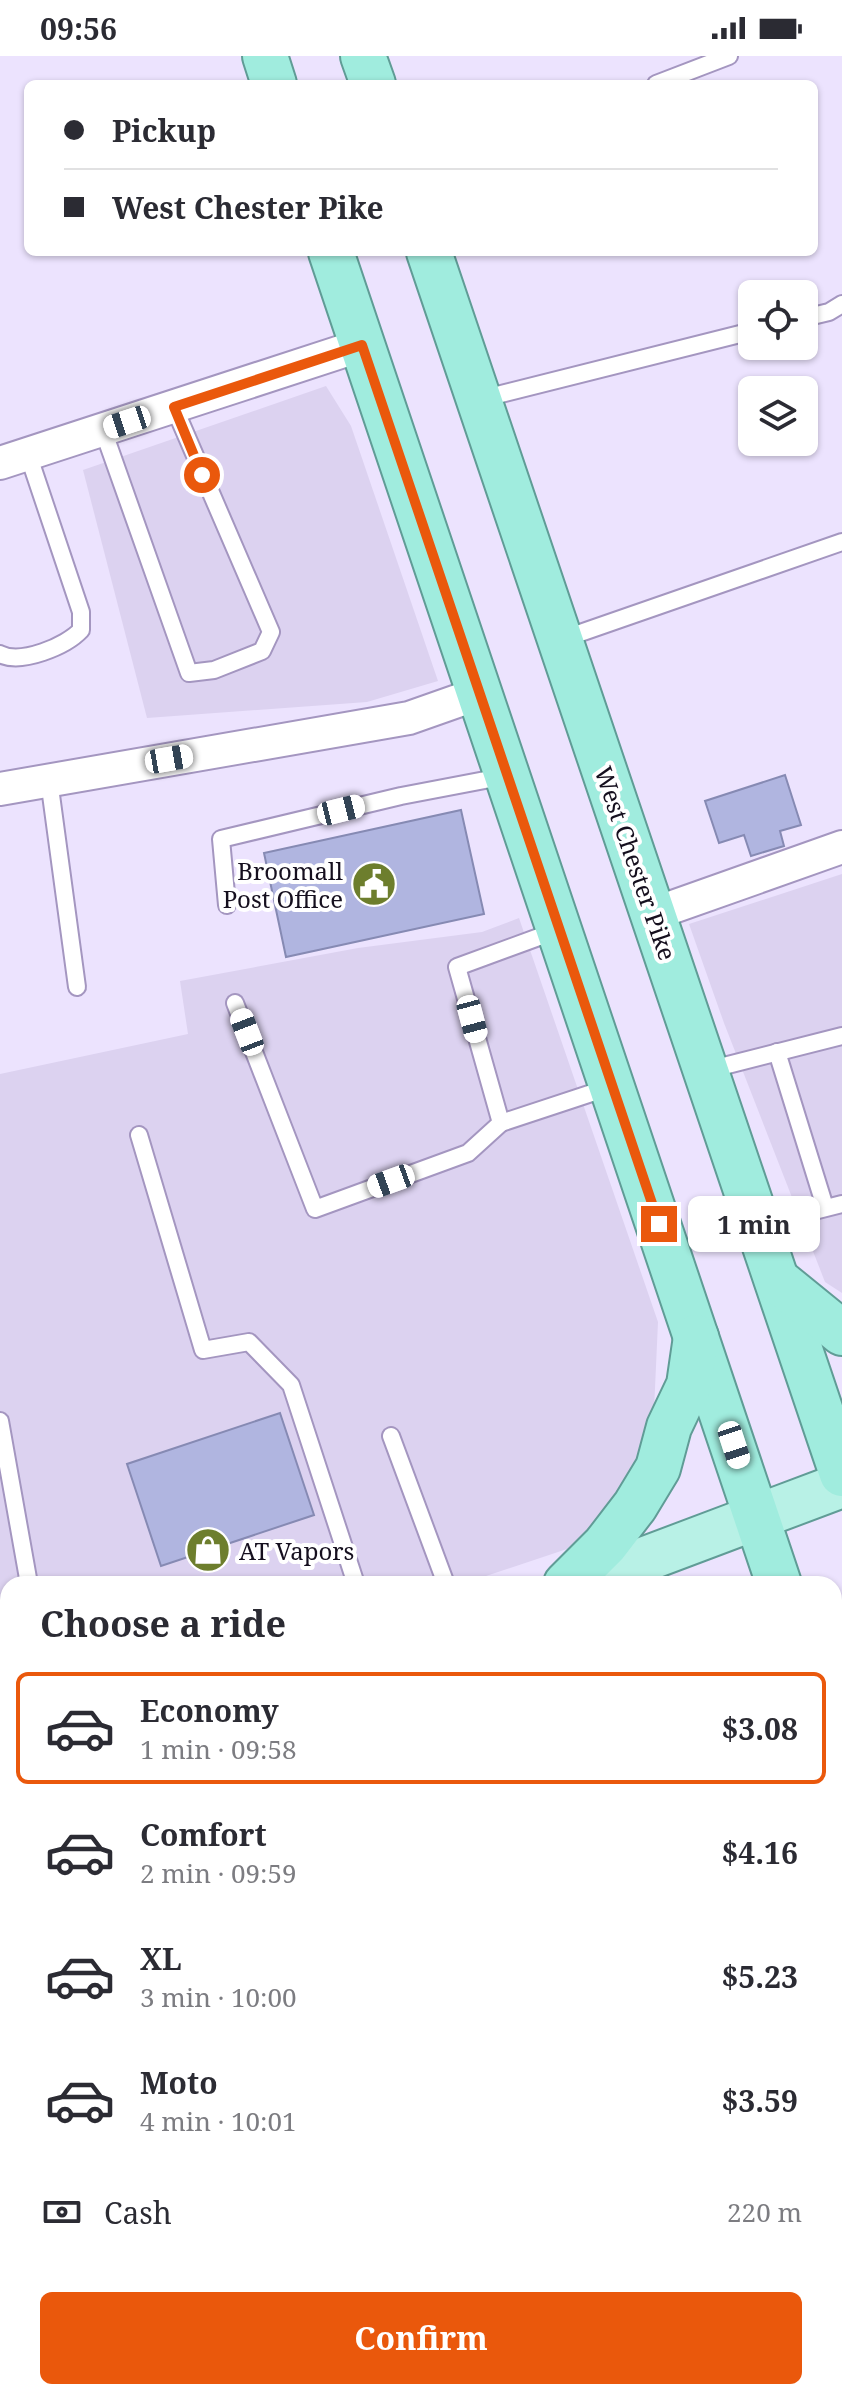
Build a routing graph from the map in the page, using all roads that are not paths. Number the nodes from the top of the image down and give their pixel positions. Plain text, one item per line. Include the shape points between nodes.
1 (265, 56) edge
2 (363, 56) edge
3 (729, 56) edge
4 (273, 80) edge
5 (372, 80) edge
6 (666, 80) edge
7 (332, 256) edge
8 (430, 256) edge
9 (842, 304) edge
10 (818, 315) edge
11 (738, 334) edge
12 (362, 345) junction
13 (479, 399) junction
14 (174, 407) junction
15 (103, 430) junction
16 (14, 459) edge
17 (842, 542) edge
18 (560, 640) junction
19 (0, 654) edge
20 (480, 693) junction
21 (508, 776) junction
22 (49, 780) junction
23 (0, 789) edge
24 (842, 847) edge
25 (227, 905) dead end
26 (653, 914) junction
27 (560, 929) junction
28 (77, 987) dead end
29 (235, 1003) dead end
30 (842, 1036) edge
31 (777, 1052) junction
32 (706, 1070) junction
33 (612, 1086) junction
34 (501, 1123) junction
35 (139, 1135) dead end
36 (834, 1205) edge
37 (759, 1225) junction
38 (777, 1280) junction
39 (842, 1333) edge
40 (696, 1334) junction
41 (0, 1421) edge
42 (391, 1436) dead end
43 (842, 1474) edge
44 (842, 1485) edge
45 (758, 1516) junction
46 (28, 1576) edge
47 (353, 1576) edge
48 (443, 1576) edge
49 (574, 1576) edge
50 (624, 1576) edge
51 (777, 1576) edge

1 - 4 highway
2 - 5 highway
3 - 6 lane
7 - 12 highway
8 - 13 highway, West Chester Pike
9 - 10 lane
11 - 13 lane
12 - 14 street
12 - 20 highway
13 - 18 highway, West Chester Pike
14 - 15 street
14 - 15 lane via 271,632 262,651 214,670 189,673
15 - 16 street
16 - 19 lane via 81,612 81,630 71,641 26,657
17 - 18 lane
18 - 26 highway, West Chester Pike
20 - 21 highway
20 - 22 street via 409,718
21 - 25 lane via 221,839
21 - 27 highway
22 - 23 street
22 - 28 lane
24 - 26 street
26 - 32 highway, West Chester Pike
27 - 33 highway
27 - 34 lane via 457,967
29 - 34 lane via 315,1209 468,1153
30 - 31 lane
31 - 32 lane
31 - 36 lane
32 - 37 highway, West Chester Pike
33 - 34 lane
33 - 40 highway
35 - 47 lane via 203,1350 249,1342 291,1385
36 - 37 lane
37 - 38 highway, West Chester Pike
38 - 39 highway
38 - 43 highway, West Chester Pike
40 - 45 highway
40 - 49 highway via 689,1385 669,1427 658,1468 605,1545
41 - 46 lane
42 - 48 lane
44 - 45 main road
45 - 50 main road
45 - 51 highway

